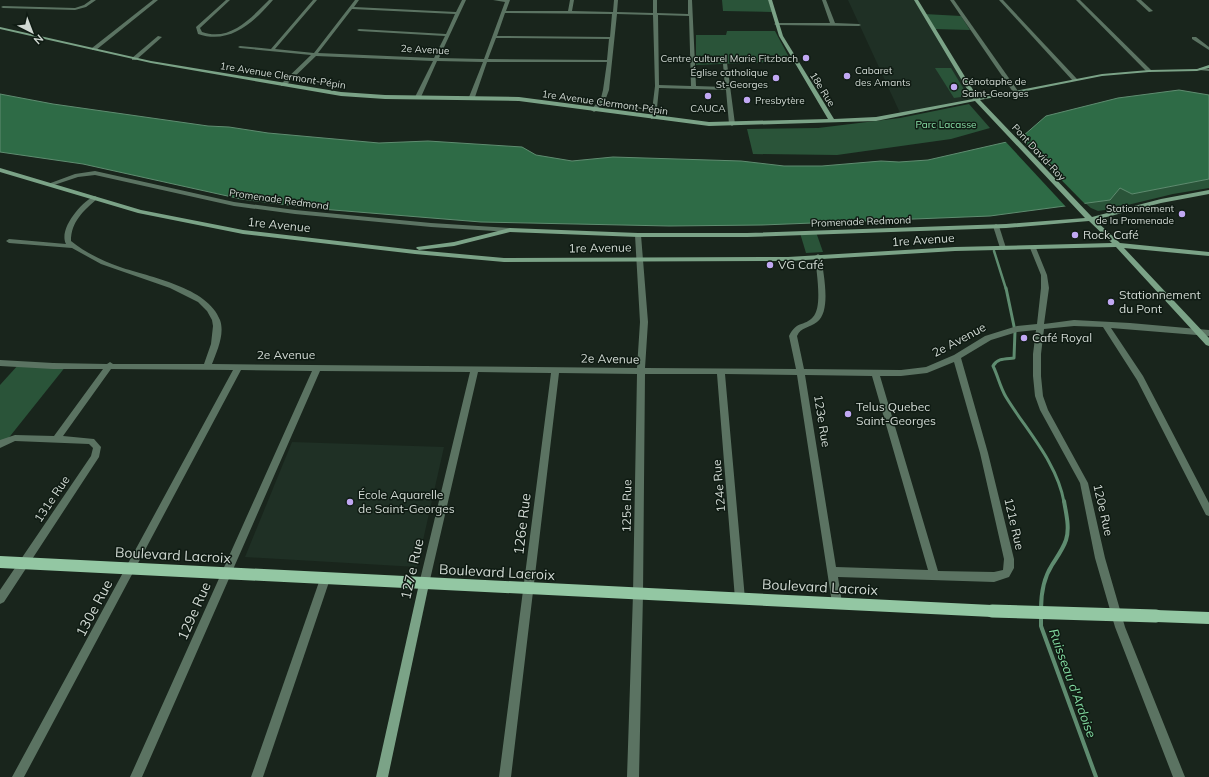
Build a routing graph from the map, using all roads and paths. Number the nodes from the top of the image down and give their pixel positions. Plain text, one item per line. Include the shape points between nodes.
1 (14, 0) edge
2 (94, 0) edge
3 (156, 0) edge
4 (228, 0) edge
5 (271, 0) edge
6 (315, 0) edge
7 (356, 0) edge
8 (464, 0) edge
9 (495, 0) edge
10 (508, 0) edge
11 (572, 0) edge
12 (616, 0) edge
13 (655, 0) edge
14 (690, 0) edge
15 (770, 0) edge
16 (824, 0) edge
17 (916, 0) edge
18 (952, 0) edge
19 (1001, 0) edge
20 (1078, 0) edge
21 (1138, 0) edge
22 (2, 8) edge
23 (351, 8) junction
24 (1151, 11) dead end
25 (504, 12) junction
26 (570, 12) junction
27 (615, 12) junction
28 (458, 13) junction
29 (654, 14) junction
30 (691, 15) junction
31 (776, 24) junction
32 (833, 24) junction
33 (859, 25) dead end
34 (0, 28) edge
35 (359, 30) dead end
36 (447, 35) junction
37 (160, 37) dead end
38 (495, 37) junction
39 (612, 38) junction
40 (1194, 38) dead end
41 (240, 47) dead end
42 (94, 49) junction
43 (1209, 49) edge
44 (272, 50) junction
45 (316, 53) junction
46 (134, 59) junction
47 (434, 60) junction
48 (610, 60) junction
49 (486, 61) junction
50 (725, 64) dead end
51 (1209, 66) edge
52 (1201, 69) junction
53 (1209, 70) edge
54 (1149, 71) junction
55 (1075, 80) junction
56 (283, 85) junction
57 (657, 86) junction
58 (694, 88) junction
59 (727, 89) junction
60 (1015, 91) junction
61 (418, 97) junction
62 (472, 97) junction
63 (976, 99) junction
64 (594, 110) junction
65 (654, 118) junction
66 (832, 121) junction
67 (732, 124) junction
68 (0, 170) edge
69 (51, 184) junction
70 (1209, 192) edge
71 (95, 198) junction
72 (1091, 219) junction
73 (996, 226) junction
74 (510, 230) junction
75 (638, 235) junction
76 (475, 238) junction
77 (9, 241) dead end
78 (1118, 245) junction
79 (73, 246) junction
80 (1003, 248) junction
81 (1033, 248) junction
82 (395, 249) junction
83 (1209, 254) edge
84 (818, 256) junction
85 (478, 257) junction
86 (640, 259) junction
87 (1105, 325) junction
88 (1040, 327) junction
89 (1200, 333) junction
90 (1209, 333) edge
91 (1209, 343) edge
92 (957, 357) junction
93 (0, 363) edge
94 (110, 365) junction
95 (207, 367) junction
96 (239, 367) junction
97 (317, 368) junction
98 (475, 369) junction
99 (555, 370) junction
100 (641, 371) junction
101 (721, 371) junction
102 (875, 372) junction
103 (801, 373) junction
104 (56, 440) junction
105 (0, 444) edge
106 (1209, 512) edge
107 (0, 562) edge
108 (23, 563) junction
109 (131, 569) junction
110 (833, 572) junction
111 (226, 574) junction
112 (934, 574) junction
113 (324, 579) junction
114 (424, 584) junction
115 (528, 589) junction
116 (638, 594) junction
117 (740, 599) junction
118 (0, 600) edge
119 (837, 604) junction
120 (1209, 618) edge
121 (18, 777) edge
122 (136, 777) edge
123 (257, 777) edge
124 (382, 777) edge
125 (505, 777) edge
126 (633, 777) edge
127 (1179, 777) edge

1 - 22 street
2 - 22 street via 78,8
3 - 42 street
4 - 5 street via 198,28 200,33 214,36 243,29
6 - 44 street
7 - 23 street
8 - 28 street
9 - 10 street
10 - 25 street
11 - 26 street
12 - 27 street
13 - 29 street
14 - 30 street
15 - 31 street, 18e Rue
16 - 32 street
17 - 63 street, Pont David-Roy
18 - 60 street
19 - 55 street
20 - 54 street
21 - 24 street
23 - 28 street
23 - 45 street
25 - 26 street
25 - 38 street
26 - 27 street
27 - 29 street
27 - 39 street
28 - 36 street
29 - 30 street
29 - 57 street
30 - 58 street
31 - 32 street
31 - 66 street, 18e Rue via 791,55
32 - 33 street
34 - 42 street, 1re Avenue Clermont-Pépin
35 - 36 street
36 - 47 street
37 - 46 street
38 - 39 street
38 - 49 street
39 - 48 street
40 - 43 street
41 - 44 street, 2e Avenue
42 - 46 street, 1re Avenue Clermont-Pépin
44 - 45 street, 2e Avenue
45 - 47 street, 2e Avenue
45 - 56 street
46 - 56 street, 1re Avenue Clermont-Pépin
47 - 49 street, 2e Avenue
47 - 61 street
48 - 49 street, 2e Avenue
48 - 64 street via 606,90
49 - 62 street
50 - 59 street
51 - 52 street, 1re Avenue Clermont-Pépin
52 - 53 street
52 - 54 street, 1re Avenue Clermont-Pépin
54 - 55 street, 1re Avenue Clermont-Pépin via 1118,72
55 - 60 street, 1re Avenue Clermont-Pépin
56 - 61 street, 1re Avenue Clermont-Pépin via 346,95
57 - 58 street
57 - 65 street
58 - 59 street
59 - 67 street
60 - 63 street, 1re Avenue Clermont-Pépin
61 - 62 street, 1re Avenue Clermont-Pépin
62 - 64 street, 1re Avenue Clermont-Pépin via 535,101
63 - 66 street, 1re Avenue Clermont-Pépin via 890,117
63 - 72 street, Pont David-Roy
64 - 65 street, 1re Avenue Clermont-Pépin
65 - 67 street, 1re Avenue Clermont-Pépin
66 - 67 street, 1re Avenue Clermont-Pépin
68 - 69 street, 1re Avenue
69 - 71 street, 1re Avenue
69 - 74 street, Promenade Redmond via 77,174 95,173 234,204 290,212
70 - 72 street, Promenade Redmond
71 - 79 street via 70,224 68,242
71 - 82 street, 1re Avenue via 140,212 236,231
72 - 73 street, Promenade Redmond
72 - 78 street, Pont David-Roy
73 - 75 street, Promenade Redmond via 747,235
73 - 80 street
74 - 75 street, Promenade Redmond
74 - 76 street, Promenade Redmond
75 - 86 street, 125e Rue
76 - 82 street, Promenade Redmond via 437,247
76 - 85 street via 468,242 467,248
77 - 79 street
78 - 81 street, 1re Avenue
78 - 83 street, 1re Avenue
78 - 89 street, Pont David-Roy
79 - 95 street via 97,260 199,299 211,311 218,334
80 - 81 street, 1re Avenue
80 - 84 street, 1re Avenue
81 - 88 street, 120e Rue via 1044,275
82 - 85 street, 1re Avenue
84 - 86 street, 1re Avenue via 788,259
84 - 103 street, 123e Rue via 820,313 816,319 799,327 793,336
85 - 86 street, 1re Avenue via 504,260
86 - 100 street, 125e Rue via 644,322
87 - 88 street, 2e Avenue via 1074,323
87 - 89 street, 2e Avenue
87 - 106 street via 1140,378
88 - 92 street, 2e Avenue via 1014,329 988,338
88 - 127 street, 120e Rue via 1037,361 1039,396 1084,483 1100,558 1120,627
89 - 90 street, 2e Avenue
89 - 91 street, Pont David-Roy
92 - 102 street, 2e Avenue via 927,370
92 - 112 street, 121e Rue via 984,453 1010,568 1006,574 1000,576
93 - 94 street, 2e Avenue via 54,366
94 - 95 street, 2e Avenue
94 - 104 street
95 - 96 street, 2e Avenue
96 - 97 street, 2e Avenue
96 - 109 street, 130e Rue
97 - 98 street, 2e Avenue
97 - 111 street, 129e Rue
98 - 99 street, 2e Avenue
98 - 114 street, 127e Rue
99 - 100 street, 2e Avenue
99 - 115 street, 126e Rue
100 - 101 street, 2e Avenue
100 - 116 street, 125e Rue
101 - 103 street, 2e Avenue
101 - 117 street, 124e Rue
102 - 103 street, 2e Avenue
102 - 112 street
103 - 110 street, 123e Rue
104 - 105 street via 15,438
104 - 108 street, 131e Rue via 91,441 97,447 95,458
107 - 108 main road, Boulevard Lacroix
108 - 109 main road, Boulevard Lacroix
108 - 118 street, 131e Rue
109 - 111 main road, Boulevard Lacroix
109 - 121 street, 130e Rue
110 - 112 street, 121e Rue
110 - 119 street, 123e Rue
111 - 113 main road, Boulevard Lacroix
111 - 122 street, 129e Rue
113 - 114 main road, Boulevard Lacroix
113 - 123 street
114 - 115 main road, Boulevard Lacroix
114 - 124 street, 127e Rue
115 - 116 main road, Boulevard Lacroix
115 - 125 street, 126e Rue
116 - 117 main road, Boulevard Lacroix
116 - 126 street, 125e Rue
117 - 119 main road, Boulevard Lacroix
119 - 120 main road, Boulevard Lacroix, bridge

